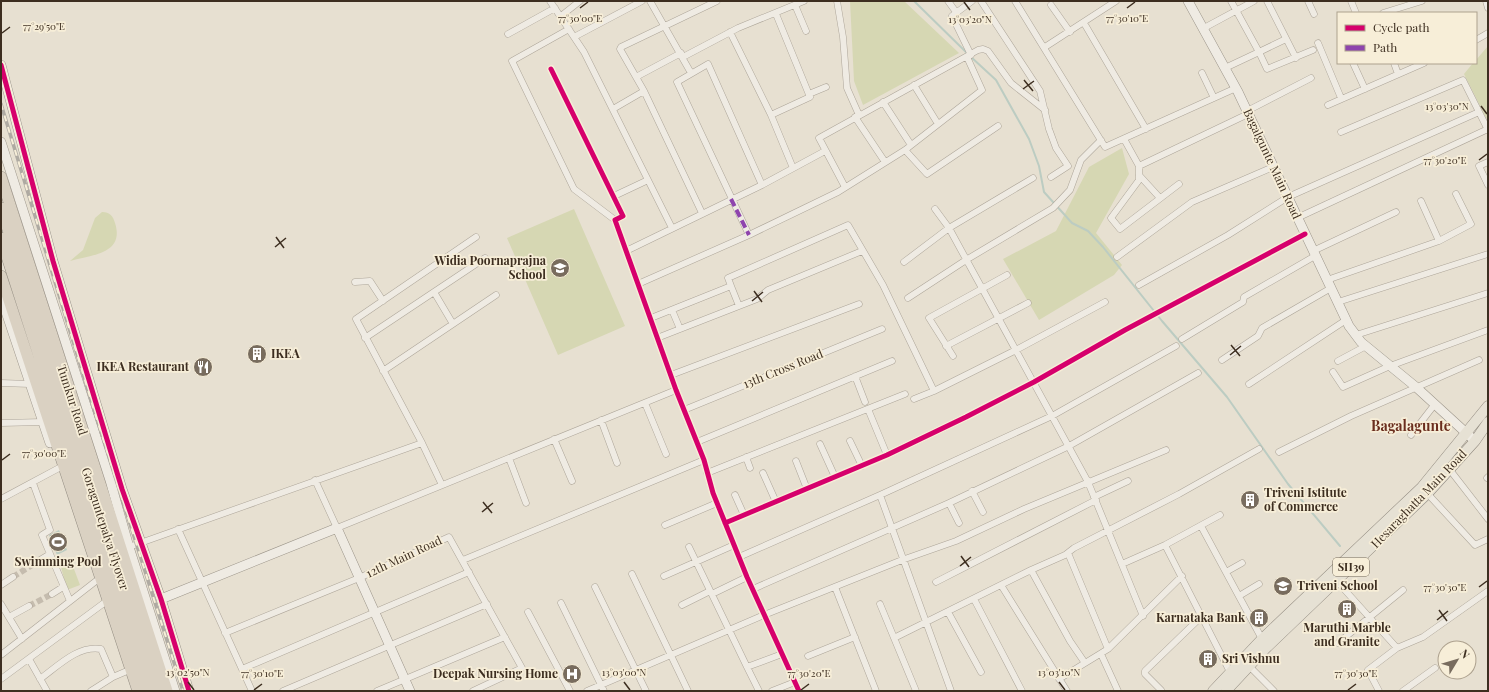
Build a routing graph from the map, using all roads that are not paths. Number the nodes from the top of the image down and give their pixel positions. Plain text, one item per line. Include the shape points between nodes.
1 (550, 1) edge
2 (580, 1) edge
3 (642, 1) edge
4 (650, 1) edge
5 (716, 1) edge
6 (804, 1) edge
7 (837, 1) edge
8 (948, 1) edge
9 (972, 1) edge
10 (981, 1) edge
11 (1015, 1) edge
12 (1116, 1) edge
13 (1188, 1) edge
14 (1231, 1) edge
15 (1254, 1) edge
16 (1267, 1) edge
17 (1308, 1) edge
18 (1351, 1) edge
19 (1422, 1) edge
20 (1486, 1) edge
21 (795, 5) junction
22 (1052, 5) dead end
23 (555, 8) junction
24 (1488, 8) edge
25 (1236, 10) junction
26 (956, 12) junction
27 (1356, 12) edge
28 (1386, 12) edge
29 (776, 14) junction
30 (1314, 14) dead end
31 (561, 16) junction
32 (1084, 23) junction
33 (665, 27) junction
34 (1204, 28) junction
35 (569, 29) junction
36 (806, 31) dead end
37 (730, 32) junction
38 (1070, 32) junction
39 (1488, 33) edge
40 (508, 34) dead end
41 (574, 37) junction
42 (1286, 39) junction
43 (1477, 39) edge
44 (1318, 43) dead end
45 (1045, 47) junction
46 (1313, 50) dead end
47 (1259, 52) junction
48 (682, 55) junction
49 (969, 56) junction
50 (1296, 58) junction
51 (1354, 64) edge
52 (1394, 64) edge
53 (1422, 64) edge
54 (1225, 68) junction
55 (2, 69) edge
56 (551, 69) dead end
57 (691, 72) junction
58 (1202, 73) dead end
59 (1398, 74) junction
60 (636, 77) junction
61 (1311, 78) dead end
62 (914, 85) junction
63 (826, 86) dead end
64 (1236, 88) junction
65 (1365, 89) junction
66 (644, 91) junction
67 (809, 94) junction
68 (1214, 98) junction
69 (1341, 98) junction
70 (883, 102) junction
71 (1328, 105) dead end
72 (613, 109) junction
73 (1045, 110) junction
74 (1479, 112) junction
75 (1248, 113) junction
76 (771, 115) junction
77 (857, 116) junction
78 (938, 124) junction
79 (998, 126) dead end
80 (1146, 129) junction
81 (1488, 130) edge
82 (1341, 132) dead end
83 (1124, 139) junction
84 (1101, 140) junction
85 (1, 142) edge
86 (911, 145) junction
87 (905, 150) junction
88 (825, 151) junction
89 (885, 162) junction
90 (1488, 162) edge
91 (1139, 166) junction
92 (1273, 167) junction
93 (794, 168) junction
94 (1139, 175) junction
95 (1, 176) edge
96 (1051, 177) dead end
97 (1033, 178) dead end
98 (648, 180) junction
99 (1179, 184) dead end
100 (1488, 184) edge
101 (762, 185) junction
102 (845, 187) junction
103 (1456, 194) dead end
104 (614, 196) junction
105 (1288, 197) junction
106 (1160, 198) junction
107 (732, 199) junction
108 (1421, 201) dead end
109 (1, 208) edge
110 (935, 209) dead end
111 (1396, 212) dead end
112 (702, 213) junction
113 (1297, 218) junction
114 (615, 220) junction
115 (672, 228) junction
116 (949, 228) junction
117 (1305, 234) junction
118 (749, 235) junction
119 (476, 237) dead end
120 (1, 238) edge
121 (1439, 242) junction
122 (862, 250) junction
123 (626, 251) junction
124 (1314, 253) junction
125 (1488, 254) edge
126 (1117, 257) dead end
127 (485, 258) dead end
128 (966, 260) junction
129 (904, 262) dead end
130 (1007, 275) dead end
131 (1, 276) edge
132 (355, 282) dead end
133 (638, 284) junction
134 (1329, 284) junction
135 (1139, 285) dead end
136 (731, 286) junction
137 (982, 289) junction
138 (434, 292) junction
139 (1488, 293) edge
140 (496, 295) dead end
141 (1, 297) edge
142 (908, 298) dead end
143 (383, 301) junction
144 (1105, 302) dead end
145 (1338, 302) junction
146 (1028, 303) dead end
147 (859, 304) dead end
148 (739, 306) junction
149 (672, 310) junction
150 (650, 318) junction
151 (998, 318) junction
152 (1346, 320) junction
153 (454, 324) junction
154 (680, 329) junction
155 (882, 329) dead end
156 (1488, 330) edge
157 (1356, 335) junction
158 (366, 338) junction
159 (658, 338) junction
160 (1182, 339) dead end
161 (946, 346) junction
162 (1176, 346) dead end
163 (1366, 346) junction
164 (1016, 350) junction
165 (953, 356) dead end
166 (1222, 360) dead end
167 (1479, 360) dead end
168 (892, 361) dead end
169 (1338, 361) dead end
170 (1390, 366) junction
171 (383, 371) junction
172 (1333, 372) dead end
173 (1198, 373) dead end
174 (671, 375) junction
175 (855, 376) junction
176 (1034, 382) junction
177 (1, 383) edge
178 (30, 384) junction
179 (1249, 384) dead end
180 (1416, 387) junction
181 (676, 390) junction
182 (934, 391) junction
183 (905, 394) dead end
184 (914, 399) dead end
185 (645, 402) junction
186 (1435, 404) junction
187 (866, 406) junction
188 (1488, 406) edge
189 (684, 410) junction
190 (1052, 416) junction
191 (601, 420) junction
192 (44, 422) junction
193 (1, 423) edge
194 (1484, 424) edge
195 (1466, 432) junction
196 (1411, 435) dead end
197 (554, 439) junction
198 (850, 441) dead end
199 (1475, 441) junction
200 (697, 442) junction
201 (422, 443) junction
202 (820, 444) dead end
203 (1069, 446) junction
204 (1259, 449) dead end
205 (1166, 450) dead end
206 (1279, 452) dead end
207 (666, 454) dead end
208 (887, 455) junction
209 (746, 457) junction
210 (509, 458) junction
211 (704, 460) junction
212 (796, 461) dead end
213 (617, 463) dead end
214 (862, 466) junction
215 (59, 468) junction
216 (750, 468) dead end
217 (1450, 470) junction
218 (763, 472) dead end
219 (707, 473) junction
220 (835, 477) junction
221 (315, 480) junction
222 (572, 481) dead end
223 (1128, 481) dead end
224 (1088, 482) junction
225 (33, 483) junction
226 (442, 485) junction
227 (807, 489) junction
228 (1424, 490) junction
229 (972, 491) junction
230 (735, 495) dead end
231 (880, 495) junction
232 (1095, 498) junction
233 (1, 499) edge
234 (776, 502) junction
235 (526, 503) dead end
236 (717, 503) junction
237 (949, 503) junction
238 (983, 512) dead end
239 (744, 515) junction
240 (1220, 515) dead end
241 (1488, 519) edge
242 (725, 523) junction
243 (959, 523) dead end
244 (665, 526) dead end
245 (1201, 526) junction
246 (337, 528) junction
247 (891, 528) junction
248 (178, 529) junction
249 (1108, 531) junction
250 (1488, 539) edge
251 (141, 542) junction
252 (734, 545) junction
253 (1165, 545) junction
254 (129, 547) junction
255 (688, 547) dead end
256 (1068, 553) junction
257 (50, 554) junction
258 (739, 557) junction
259 (40, 560) tunnel mouth
260 (463, 560) junction
261 (902, 560) junction
262 (696, 562) junction
263 (1242, 562) dead end
264 (1122, 564) junction
265 (1031, 570) junction
266 (469, 572) junction
267 (1226, 572) junction
268 (632, 574) dead end
269 (664, 576) dead end
270 (1182, 576) junction
271 (13, 577) tunnel mouth
272 (747, 577) junction
273 (360, 578) junction
274 (1334, 578) junction
275 (96, 581) junction
276 (202, 582) junction
277 (936, 582) dead end
278 (1259, 584) dead end
279 (1, 585) edge
280 (1001, 585) junction
281 (63, 587) junction
282 (595, 587) dead end
283 (836, 587) junction
284 (753, 589) junction
285 (1403, 590) dead end
286 (1488, 591) edge
287 (711, 592) junction
288 (52, 594) tunnel mouth
289 (1239, 596) junction
290 (161, 599) junction
291 (974, 599) junction
292 (70, 601) junction
293 (561, 602) dead end
294 (104, 603) junction
295 (1, 604) edge
296 (487, 604) junction
297 (880, 604) dead end
298 (682, 605) dead end
299 (28, 606) tunnel mouth
300 (374, 611) junction
301 (528, 612) dead end
302 (948, 612) junction
303 (764, 615) junction
304 (1143, 616) junction
305 (1202, 616) junction
306 (9, 617) junction
307 (1371, 617) junction
308 (925, 623) junction
309 (729, 629) junction
310 (225, 633) junction
311 (505, 637) junction
312 (855, 637) junction
313 (894, 638) junction
314 (22, 639) junction
315 (1262, 639) junction
316 (1338, 643) dead end
317 (390, 645) junction
318 (1397, 648) junction
319 (1108, 649) junction
320 (671, 654) junction
321 (782, 654) junction
322 (1101, 654) junction
323 (1, 655) edge
324 (808, 656) dead end
325 (29, 659) junction
326 (1085, 663) junction
327 (1249, 666) junction
328 (747, 667) junction
329 (1435, 668) dead end
330 (242, 669) junction
331 (636, 670) junction
332 (127, 671) junction
333 (981, 672) dead end
334 (1234, 676) junction
335 (114, 677) junction
336 (1, 679) edge
337 (40, 679) junction
338 (405, 679) junction
339 (1060, 679) junction
340 (795, 682) junction
341 (601, 685) junction
342 (1161, 690) edge
343 (47, 691) edge
344 (91, 691) edge
345 (133, 691) edge
346 (138, 691) edge
347 (147, 691) edge
348 (157, 691) edge
349 (167, 691) edge
350 (175, 691) edge
351 (189, 691) edge
352 (252, 691) edge
353 (283, 691) edge
354 (377, 691) edge
355 (410, 691) edge
356 (473, 691) edge
357 (570, 691) edge
358 (587, 691) edge
359 (604, 691) edge
360 (646, 691) edge
361 (688, 691) edge
362 (759, 691) edge
363 (772, 691) edge
364 (799, 691) edge
365 (876, 691) edge
366 (916, 691) edge
367 (950, 691) edge
368 (1022, 691) edge
369 (1067, 691) edge
370 (1118, 691) edge
371 (1213, 691) edge
372 (1226, 691) edge
373 (1274, 691) edge
374 (1379, 691) edge
375 (1403, 691) edge

1 - 23 street
2 - 31 street
3 - 41 street
4 - 33 street
5 - 33 street
6 - 21 street
7 - 77 street via 847,88
8 - 26 street
9 - 26 street
10 - 73 street via 1040,91
11 - 45 street
12 - 32 street
13 - 34 street, Bagalgunte Main Road
14 - 25 street
15 - 25 street
16 - 42 street
17 - 30 street
18 - 27 street
19 - 28 street
20 - 24 street
21 - 29 street
21 - 36 street
22 - 38 street
23 - 31 street
23 - 40 street
25 - 34 street
25 - 47 street
26 - 49 street via 952,16
29 - 37 street
29 - 67 street
31 - 35 street
32 - 38 street
32 - 80 street
33 - 48 street
33 - 60 street via 621,47 621,52
34 - 54 street, Bagalgunte Main Road
35 - 41 street
35 - 114 street via 512,61 574,189
37 - 48 street
37 - 76 street
38 - 45 street
39 - 43 street
41 - 72 street
42 - 47 street
42 - 50 street
44 - 69 street
45 - 84 street
46 - 50 street
47 - 50 street via 1267,69
47 - 54 street
48 - 57 street
48 - 60 street
49 - 62 street
49 - 73 street via 983,49 988,51 1011,83
49 - 78 street via 982,90
51 - 65 street
52 - 59 street
53 - 59 street
54 - 64 street, Bagalgunte Main Road
55 - 251 street via 53,261 122,489
56 - 104 street
57 - 101 street via 708,64
57 - 107 street via 677,82
58 - 68 street
59 - 65 street
60 - 66 street
61 - 75 street
62 - 70 street
62 - 78 street
63 - 67 street
64 - 68 street
64 - 75 street, Bagalgunte Main Road
65 - 69 street
66 - 72 street
66 - 112 street
67 - 76 street via 810,97
68 - 80 street
69 - 71 street
70 - 77 street
70 - 86 street
72 - 98 street
73 - 96 street via 1054,142 1068,166
74 - 81 street
74 - 82 street via 1463,80
74 - 105 street
75 - 91 street
75 - 92 street, Bagalgunte Main Road
76 - 93 street
77 - 88 street via 819,138
77 - 89 street
78 - 86 street
79 - 87 street via 928,174
80 - 83 street
81 - 113 street
83 - 84 street via 1105,148
83 - 91 street
84 - 128 street via 1081,160 1070,190 1053,208
85 - 254 street via 110,480
86 - 87 street
87 - 89 street
88 - 93 street
88 - 102 street
89 - 102 street
90 - 100 street via 1479,166
91 - 94 street
92 - 105 street, Bagalgunte Main Road
92 - 126 street via 1192,202
93 - 101 street
94 - 106 street
94 - 106 street via 1139,180 1111,218 1120,229
95 - 349 highway, Tumkur Road
97 - 116 street
98 - 104 street
98 - 115 street
99 - 106 street
101 - 107 street
102 - 118 street
103 - 121 street via 1471,224
104 - 114 street via 623,216
105 - 113 street, Bagalgunte Main Road
105 - 135 street via 1228,235
107 - 112 street
107 - 118 street
108 - 121 street
109 - 348 highway, Goraguntepalya Flyover
110 - 116 street
111 - 124 street
112 - 115 street
113 - 117 street, Bagalgunte Main Road
114 - 123 street
115 - 123 street
116 - 128 street
116 - 129 street
117 - 124 street, Bagalgunte Main Road
117 - 176 street via 1125,330
118 - 133 street
119 - 143 street
120 - 347 highway, Goraguntepalya Flyover
121 - 134 street
122 - 136 street via 848,225 728,278
122 - 148 street via 768,290 757,299
122 - 182 street via 883,285
123 - 133 street
124 - 134 street, Bagalgunte Main Road
124 - 160 street via 1244,296 1243,302 1227,314
125 - 145 street
127 - 138 street
128 - 137 street
128 - 142 street
130 - 137 street
131 - 346 highway
132 - 143 street via 370,281
133 - 150 street
134 - 145 street, Bagalgunte Main Road
134 - 166 street via 1262,328 1258,336
136 - 148 street
136 - 149 street
137 - 151 street
137 - 161 street via 929,318
138 - 153 street
138 - 158 street
139 - 157 street
140 - 153 street
141 - 178 street
143 - 158 street via 356,319
144 - 164 street
145 - 152 street, Bagalgunte Main Road
146 - 151 street
147 - 174 street
148 - 154 street
149 - 150 street
149 - 154 street
150 - 159 street
151 - 161 street
151 - 164 street
152 - 157 street, Bagalgunte Main Road
152 - 179 street
153 - 171 street
154 - 159 street
155 - 189 street, 13th Cross Road
156 - 170 street
157 - 163 street, Bagalgunte Main Road
158 - 171 street
159 - 174 street
161 - 165 street
162 - 190 street
163 - 169 street
163 - 170 street, Bagalgunte Main Road
164 - 176 street
164 - 182 street
167 - 180 street
168 - 175 street
170 - 172 street via 1343,386
170 - 180 street, Bagalgunte Main Road
171 - 201 street
173 - 203 street
174 - 181 street
175 - 187 street
175 - 200 street
176 - 190 street
176 - 208 street
177 - 178 street
178 - 192 street
180 - 186 street, Bagalgunte Main Road
180 - 206 street
181 - 185 street
181 - 189 street
182 - 184 street
183 - 187 street
185 - 191 street
185 - 207 street
186 - 195 street, Bagalgunte Main Road
186 - 196 street
187 - 208 street
187 - 209 street
188 - 194 main road
189 - 200 street
190 - 203 street
190 - 231 street
191 - 197 street
191 - 213 street
192 - 193 street
192 - 215 street
194 - 195 main road, Hesaraghatta Main Road
194 - 199 main road, Hesaraghatta Main Road
195 - 199 street, Bagalgunte Main Road
195 - 228 main road, Hesaraghatta Main Road
197 - 210 street
197 - 222 street
198 - 214 street
199 - 217 main road, Hesaraghatta Main Road
200 - 211 street
201 - 221 street
201 - 226 street
202 - 220 street
203 - 224 street
203 - 229 street
204 - 249 street
205 - 224 street
208 - 214 street
209 - 216 street
209 - 219 street
210 - 226 street
210 - 235 street
211 - 219 street
211 - 260 street
212 - 227 street
214 - 220 street
215 - 225 street
215 - 275 street
217 - 228 main road, Hesaraghatta Main Road
217 - 241 street
218 - 234 street
219 - 236 street
220 - 227 street
221 - 246 street
221 - 248 street
223 - 232 street
224 - 232 street
224 - 261 street via 956,541
225 - 233 street
225 - 257 street via 50,530 42,535
226 - 246 street
227 - 234 street
228 - 250 street via 1475,545
228 - 274 main road, Hesaraghatta Main Road
229 - 237 street
229 - 238 street
230 - 239 street
231 - 247 street
231 - 258 street
232 - 249 street
232 - 277 street
234 - 239 street
236 - 242 street
236 - 244 street
237 - 243 street
237 - 247 street
239 - 242 street
240 - 245 street
242 - 252 street
245 - 253 street
245 - 267 street
246 - 273 street
246 - 276 street
247 - 261 street
247 - 284 street
248 - 251 street
248 - 276 street
249 - 256 street
249 - 264 street
251 - 254 street
251 - 290 street
252 - 258 street
252 - 262 street
253 - 264 street
253 - 270 street
254 - 350 street
255 - 262 street
256 - 265 street
256 - 319 street
257 - 259 street
257 - 281 street
258 - 272 street
260 - 266 street
260 - 273 street, 12th Main Road via 449,537
261 - 283 street
261 - 308 street
262 - 269 street
262 - 287 street
263 - 267 street
264 - 304 street
265 - 280 street
265 - 326 street
266 - 296 street
266 - 300 street
267 - 289 street
268 - 320 street
270 - 304 street
270 - 305 street
271 - 279 street
272 - 284 street
272 - 287 street
273 - 300 street
273 - 310 street, 12th Main Road
274 - 307 street
274 - 315 main road, Hesaraghatta Main Road
274 - 327 main road, Hesaraghatta Main Road / SH39
275 - 292 street
275 - 294 street
276 - 290 street
276 - 310 street
278 - 289 street
280 - 291 street
280 - 339 street
281 - 288 street
281 - 292 street
282 - 331 street
283 - 303 street
283 - 312 street
284 - 303 street
285 - 307 street
286 - 318 street via 1423,637
287 - 298 street
287 - 309 street
289 - 315 street
290 - 351 street
291 - 302 street
291 - 368 street
292 - 314 street
293 - 341 street
294 - 325 street
294 - 332 street
295 - 306 street
296 - 311 street
296 - 317 street
297 - 313 street
299 - 306 street
300 - 317 street
300 - 330 street
301 - 357 street
302 - 308 street
302 - 333 street
303 - 309 street
303 - 321 street
304 - 319 street
305 - 334 street
305 - 342 street via 1145,670 1145,674
306 - 314 street
307 - 316 street
307 - 318 street
308 - 313 street
308 - 367 street
309 - 320 street
309 - 328 street
310 - 330 street
311 - 338 street
311 - 356 street via 522,668
312 - 324 street
312 - 365 street
313 - 366 street
314 - 323 street
315 - 334 main road, Hesaraghatta Main Road
317 - 338 street
317 - 353 street
318 - 374 street via 1368,670
319 - 322 street
320 - 331 street
320 - 361 street
321 - 328 street
321 - 340 street
322 - 326 street
322 - 370 street
325 - 336 street
325 - 337 street
326 - 339 street
327 - 334 main road, Hesaraghatta Main Road / SH39
327 - 373 street
328 - 362 street
329 - 375 street
330 - 352 street
331 - 341 street
331 - 360 street
332 - 335 street
332 - 345 street
334 - 371 main road, Hesaraghatta Main Road
334 - 372 main road, Hesaraghatta Main Road / SH39
335 - 337 street via 101,649 93,648 82,650
335 - 344 street
337 - 343 street
338 - 354 street
338 - 355 street
339 - 369 street
340 - 363 street
340 - 364 street
341 - 358 street
341 - 359 street

